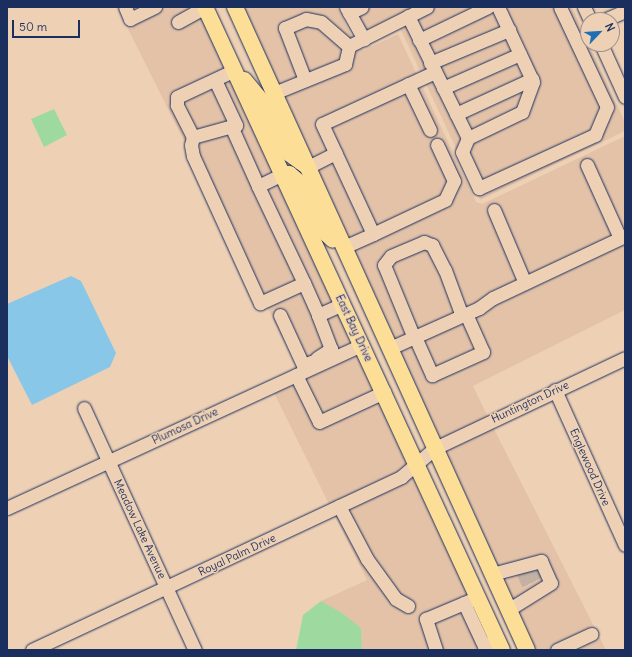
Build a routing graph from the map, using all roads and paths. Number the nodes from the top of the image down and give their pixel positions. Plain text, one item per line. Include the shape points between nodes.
1 (124, 7) edge
2 (156, 7) edge
3 (205, 7) edge
4 (234, 7) edge
5 (362, 7) edge
6 (427, 7) edge
7 (488, 7) edge
8 (498, 7) edge
9 (560, 7) edge
10 (348, 10) edge
11 (408, 16) junction
12 (178, 22) dead end
13 (330, 30) junction
14 (509, 30) junction
15 (364, 39) junction
16 (419, 40) junction
17 (348, 46) junction
18 (605, 52) edge
19 (520, 54) junction
20 (345, 64) junction
21 (433, 68) junction
22 (235, 70) junction
23 (532, 79) junction
24 (215, 80) junction
25 (305, 80) junction
26 (408, 84) junction
27 (443, 88) junction
28 (274, 93) junction
29 (625, 96) edge
30 (456, 114) junction
31 (258, 121) junction
32 (234, 125) junction
33 (430, 130) dead end
34 (194, 137) junction
35 (468, 138) junction
36 (437, 145) dead end
37 (336, 154) junction
38 (587, 165) dead end
39 (308, 167) junction
40 (283, 174) junction
41 (258, 186) junction
42 (494, 210) dead end
43 (374, 234) junction
44 (622, 237) edge
45 (344, 248) junction
46 (304, 283) junction
47 (525, 283) junction
48 (343, 304) junction
49 (280, 315) dead end
50 (318, 315) junction
51 (464, 315) junction
52 (415, 337) junction
53 (362, 345) junction
54 (390, 348) junction
55 (625, 358) edge
56 (316, 362) junction
57 (296, 375) junction
58 (555, 390) junction
59 (384, 392) junction
60 (84, 408) dead end
61 (435, 448) junction
62 (109, 461) junction
63 (417, 464) junction
64 (339, 506) junction
65 (7, 508) edge
66 (625, 545) edge
67 (463, 564) junction
68 (492, 574) junction
69 (167, 588) junction
70 (471, 600) junction
71 (408, 606) dead end
72 (508, 610) junction
73 (592, 634) dead end
74 (500, 645) edge
75 (32, 650) edge
76 (195, 650) edge
77 (436, 650) edge
78 (518, 650) edge
79 (527, 650) edge
80 (558, 650) edge

1 - 2 street via 130,19
3 - 12 street
3 - 22 main road, East Bay Drive
4 - 28 main road
5 - 10 street
6 - 11 street
7 - 16 street
8 - 14 street
9 - 35 street via 607,107 595,135 479,188 462,152
10 - 15 street
11 - 15 street
11 - 16 street
13 - 17 street
13 - 20 street
13 - 25 street via 320,22 306,18 285,28
14 - 19 street
14 - 21 street
15 - 17 street
16 - 21 street
17 - 20 street
18 - 29 street
19 - 23 street
19 - 27 street
20 - 25 street
21 - 26 street
21 - 27 street
22 - 24 street
22 - 31 main road, East Bay Drive
22 - 39 main road via 265,105 290,154
23 - 30 street
23 - 35 street via 522,112
24 - 32 street
24 - 34 street via 177,99
25 - 28 street
26 - 33 street
26 - 37 street via 322,124
27 - 30 street
28 - 39 main road
30 - 35 street
31 - 32 street
31 - 40 main road, East Bay Drive
32 - 34 street
32 - 41 street
34 - 46 street via 191,145 193,156 260,303
36 - 43 street via 454,181 445,200
37 - 39 street
37 - 43 street
38 - 44 street
39 - 45 main road
40 - 41 street
40 - 45 main road via 289,174 302,185 327,234
40 - 48 main road, East Bay Drive
41 - 46 street
42 - 47 street
43 - 45 street
44 - 47 street
45 - 54 main road
46 - 50 street
47 - 51 street
48 - 50 street
48 - 53 main road, East Bay Drive
49 - 56 street via 303,365
50 - 56 street via 331,349
51 - 52 street
51 - 52 street via 483,352 432,375
51 - 52 street via 432,245 424,242 391,256 384,265
52 - 54 street
53 - 56 street, Plumosa Drive
53 - 59 main road, East Bay Drive
54 - 61 main road
55 - 58 street, Huntington Drive
56 - 57 street, Plumosa Drive
57 - 59 street via 319,422
57 - 62 street, Plumosa Drive
58 - 61 street, Huntington Drive
58 - 66 street, Englewood Drive
59 - 63 main road, East Bay Drive
60 - 62 street, Meadow Lake Avenue
61 - 63 street, Royal Palm Drive
61 - 68 main road
62 - 65 street, Plumosa Drive
62 - 69 street, Meadow Lake Avenue
63 - 64 street, Royal Palm Drive via 401,477
63 - 67 main road, East Bay Drive
64 - 69 street, Royal Palm Drive
64 - 71 street via 367,559 396,599
67 - 70 main road, East Bay Drive
67 - 78 main road via 484,583
68 - 72 main road
68 - 72 street via 522,569 542,561 551,583 532,591
69 - 75 street, Royal Palm Drive
69 - 76 street, Meadow Lake Avenue
70 - 74 main road, East Bay Drive
70 - 77 street via 426,619
72 - 79 main road
73 - 80 street

